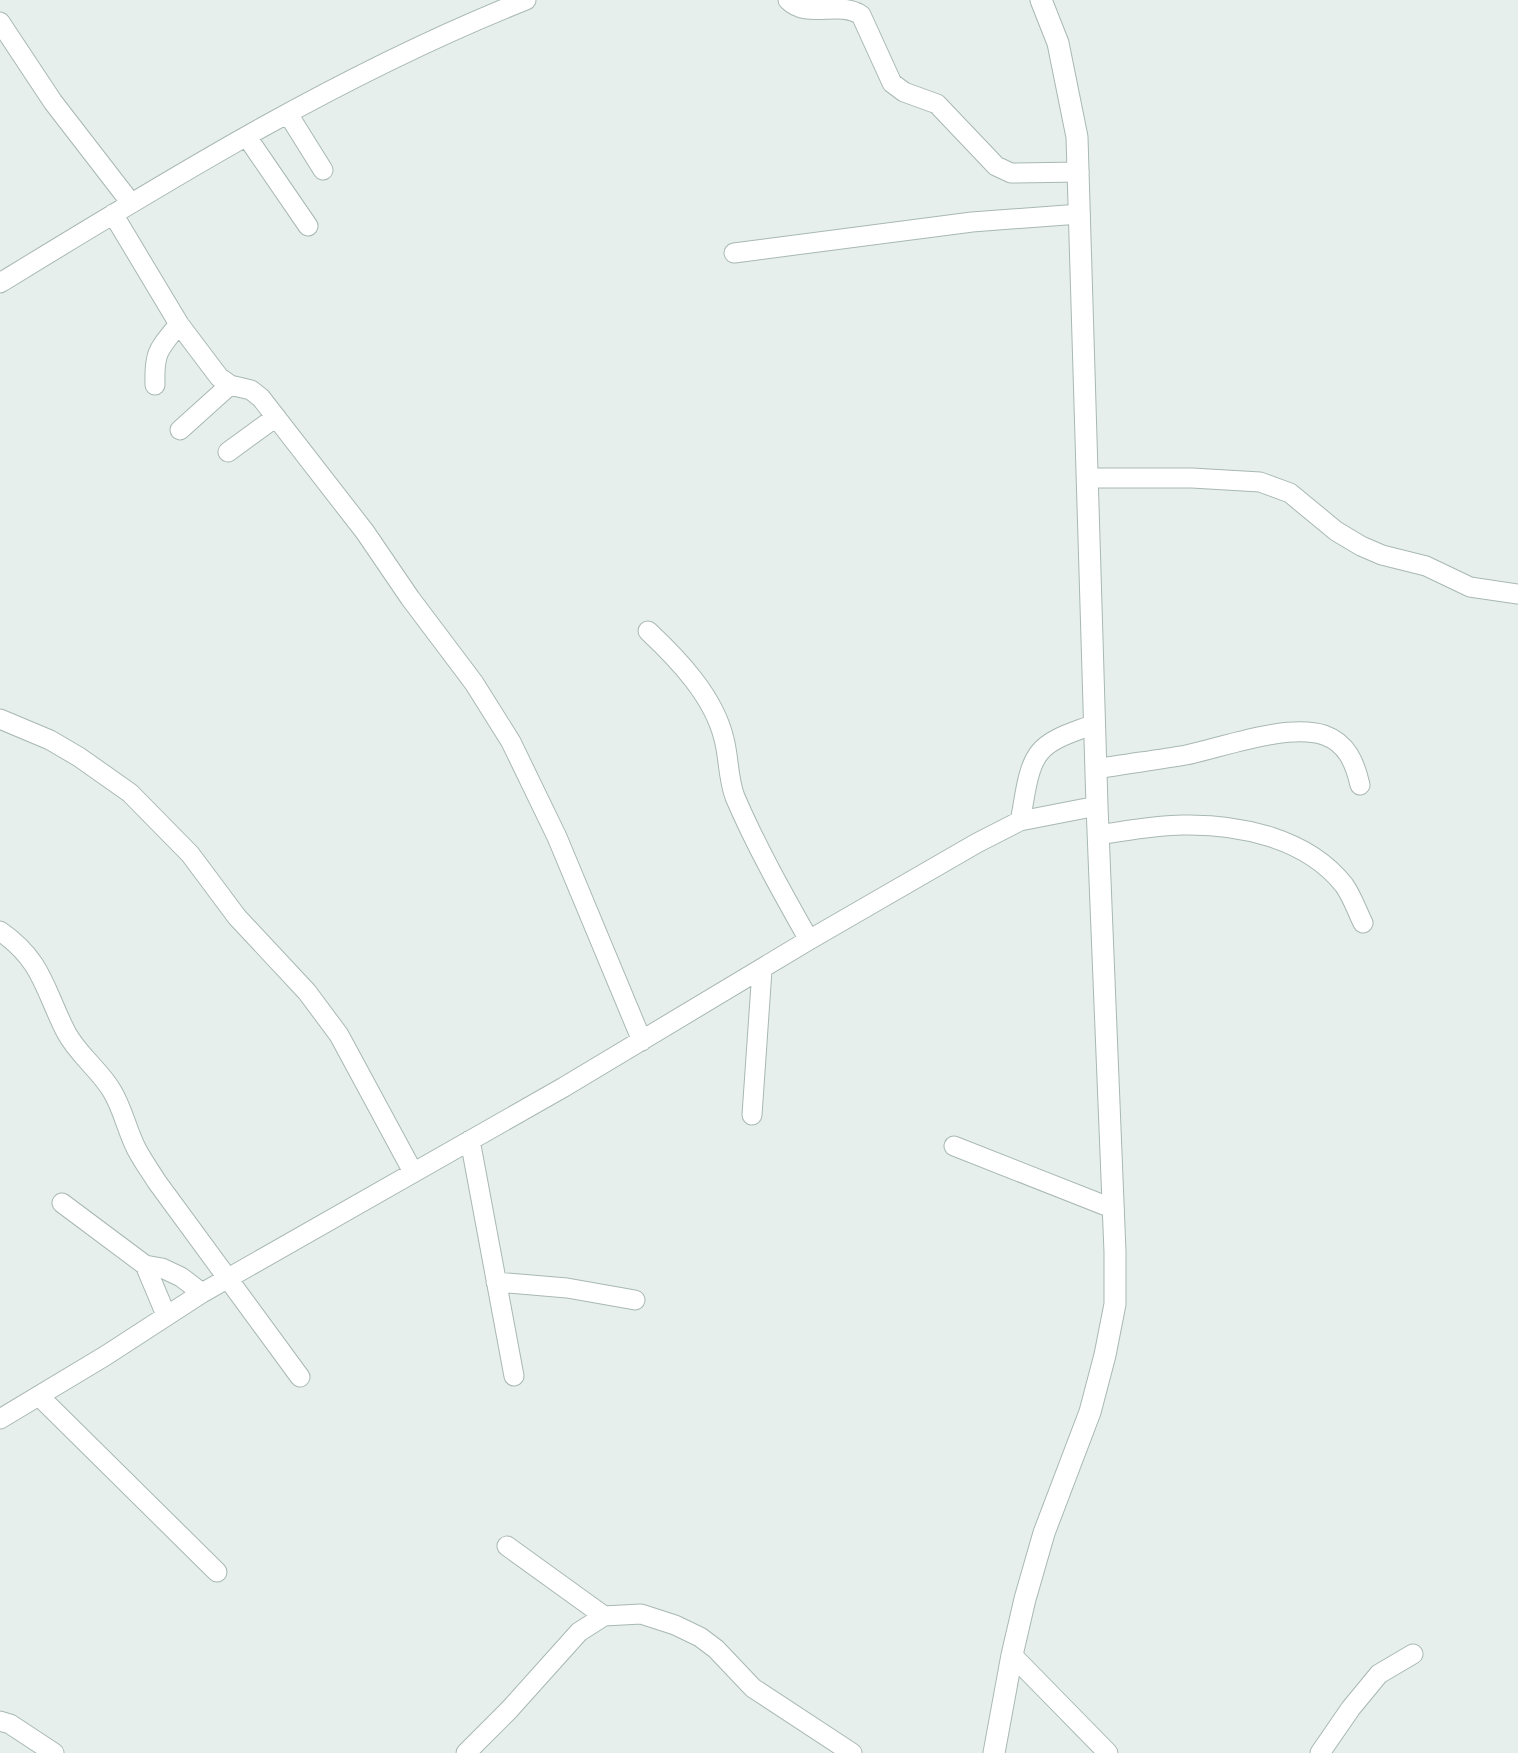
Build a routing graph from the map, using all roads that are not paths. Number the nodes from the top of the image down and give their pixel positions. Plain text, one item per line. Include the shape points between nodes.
1 (526, 0) edge
2 (788, 0) edge
3 (1041, 0) edge
4 (0, 22) edge
5 (288, 114) junction
6 (247, 137) junction
7 (323, 170) dead end
8 (1079, 172) junction
9 (131, 203) junction
10 (113, 214) junction
11 (1080, 214) junction
12 (308, 226) dead end
13 (734, 253) dead end
14 (0, 283) edge
15 (179, 324) junction
16 (155, 385) dead end
17 (230, 385) junction
18 (276, 417) junction
19 (180, 430) dead end
20 (228, 452) dead end
21 (1088, 478) junction
22 (1518, 594) edge
23 (648, 631) dead end
24 (0, 719) edge
25 (1094, 724) junction
26 (1096, 769) junction
27 (1360, 785) dead end
28 (1097, 806) junction
29 (1020, 821) junction
30 (1098, 835) junction
31 (1363, 923) dead end
32 (0, 931) edge
33 (810, 940) junction
34 (762, 970) junction
35 (642, 1041) junction
36 (752, 1115) dead end
37 (470, 1140) junction
38 (954, 1146) dead end
39 (413, 1172) junction
40 (62, 1203) dead end
41 (1114, 1209) junction
42 (145, 1265) junction
43 (227, 1280) junction
44 (496, 1282) junction
45 (202, 1293) junction
46 (635, 1300) dead end
47 (166, 1315) junction
48 (514, 1376) dead end
49 (300, 1377) dead end
50 (40, 1397) junction
51 (0, 1419) edge
52 (506, 1546) dead end
53 (217, 1572) dead end
54 (604, 1616) junction
55 (1012, 1654) junction
56 (1413, 1654) dead end
57 (0, 1721) edge
58 (468, 1752) edge
59 (54, 1753) edge
60 (852, 1753) edge
61 (994, 1753) edge
62 (1108, 1753) edge
63 (1320, 1753) edge

1 - 5 street via 386,60
2 - 8 street via 802,9 844,7 861,15 892,83 937,104 996,166 1011,173
3 - 8 street via 1058,43 1077,137
4 - 9 street via 53,102
5 - 6 street
5 - 7 street
6 - 9 street
6 - 12 street
8 - 11 street
9 - 10 street
10 - 14 street
10 - 15 street
11 - 13 street via 972,222
11 - 21 street
15 - 16 street via 155,359
15 - 17 street
17 - 18 street via 251,390
17 - 19 street
18 - 20 street
18 - 35 street via 474,683 510,742 557,837
21 - 22 street via 1260,482 1290,493 1361,547 1426,566 1470,587
21 - 25 street
23 - 33 street via 674,655 712,711 724,737 734,794
24 - 39 street via 50,740 130,793 190,853 237,917 307,992 339,1035
25 - 26 street
25 - 29 street via 1041,751
26 - 27 street via 1302,732 1324,735 1343,746 1355,763
26 - 28 street
28 - 29 street
28 - 30 street
29 - 33 street
30 - 31 street via 1182,825 1272,837 1323,865 1343,885
30 - 41 street
32 - 43 street via 38,967 67,1033 113,1092 136,1148
33 - 34 street
34 - 35 street
34 - 36 street
35 - 37 street
37 - 39 street
37 - 44 street
38 - 41 street
39 - 43 street
40 - 42 street
41 - 55 street via 1115,1304 1105,1355 1090,1412 1044,1533
42 - 45 street via 181,1277
42 - 47 street
43 - 45 street
43 - 49 street
44 - 46 street via 567,1287
44 - 48 street
45 - 47 street
47 - 50 street
50 - 51 street
50 - 53 street
52 - 54 street
54 - 58 street via 579,1632
54 - 60 street via 641,1614 700,1637 753,1688
55 - 61 street
55 - 62 street
56 - 63 street via 1379,1674
57 - 59 street

